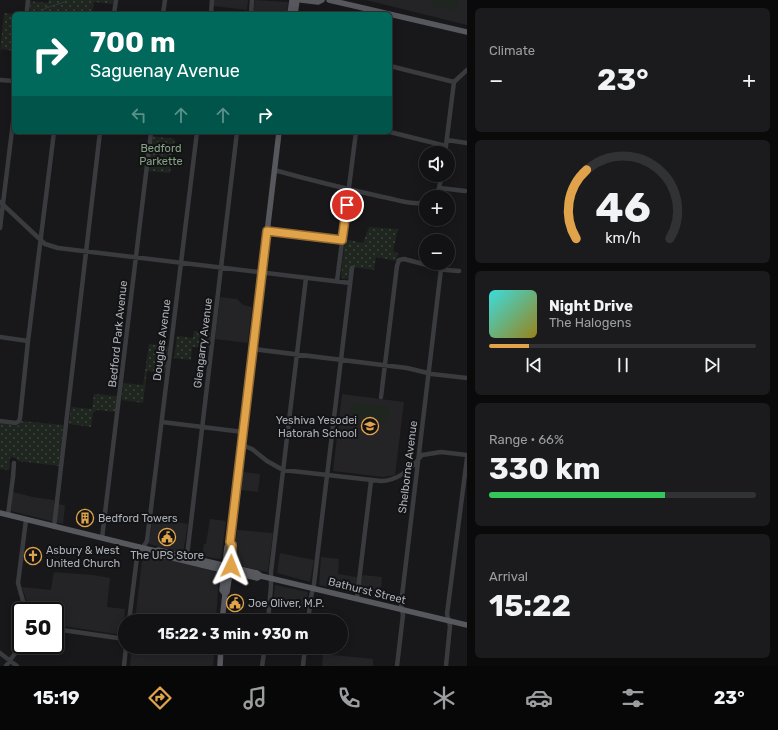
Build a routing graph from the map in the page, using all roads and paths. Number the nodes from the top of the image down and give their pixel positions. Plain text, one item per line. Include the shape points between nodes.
1 (28, 0) edge
2 (116, 0) edge
3 (164, 0) edge
4 (212, 0) edge
5 (252, 0) edge
6 (292, 0) edge
7 (297, 0) edge
8 (301, 0) edge
9 (322, 0) edge
10 (329, 0) edge
11 (27, 10) dead end
12 (114, 12) edge
13 (163, 12) edge
14 (211, 12) edge
15 (250, 12) edge
16 (290, 12) edge
17 (295, 12) edge
18 (370, 12) edge
19 (392, 17) edge
20 (467, 32) edge
21 (392, 66) edge
22 (467, 70) edge
23 (0, 80) edge
24 (12, 81) edge
25 (454, 82) junction
26 (12, 129) edge
27 (392, 132) edge
28 (54, 134) edge
29 (100, 134) edge
30 (151, 134) edge
31 (196, 134) edge
32 (237, 134) edge
33 (279, 134) edge
34 (356, 134) edge
35 (447, 140) junction
36 (467, 143) edge
37 (446, 146) joint
38 (274, 170) junction
39 (441, 182) edge
40 (440, 188) joint
41 (349, 190) junction
42 (465, 191) dead end
43 (2, 203) edge
44 (419, 203) edge
45 (0, 228) edge
46 (267, 231) junction
47 (40, 240) junction
48 (342, 240) junction
49 (86, 252) junction
50 (135, 258) junction
51 (181, 262) junction
52 (419, 263) edge
53 (221, 268) junction
54 (352, 268) dead end
55 (441, 270) edge
56 (450, 270) edge
57 (459, 271) dead end
58 (262, 272) junction
59 (306, 278) junction
60 (337, 281) junction
61 (350, 282) junction
62 (0, 337) edge
63 (28, 340) junction
64 (253, 349) junction
65 (297, 355) junction
66 (341, 360) junction
67 (385, 365) junction
68 (428, 373) junction
69 (467, 378) edge
70 (381, 397) dead end
71 (0, 421) edge
72 (162, 422) junction
73 (202, 427) junction
74 (243, 432) junction
75 (242, 445) junction
76 (467, 457) edge
77 (418, 460) junction
78 (14, 463) dead end
79 (283, 470) junction
80 (327, 475) junction
81 (371, 481) junction
82 (0, 513) edge
83 (8, 515) junction
84 (26, 520) junction
85 (54, 527) junction
86 (102, 538) junction
87 (230, 543) junction
88 (142, 548) junction
89 (156, 551) junction
90 (186, 556) junction
91 (224, 568) junction
92 (231, 569) junction
93 (271, 579) junction
94 (313, 588) junction
95 (224, 594) junction
96 (357, 598) junction
97 (24, 602) edge
98 (402, 610) junction
99 (130, 614) edge
100 (223, 614) edge
101 (268, 614) edge
102 (309, 614) edge
103 (449, 621) junction
104 (467, 625) edge
105 (64, 630) edge
106 (118, 638) edge
107 (0, 653) edge
108 (15, 654) edge
109 (125, 654) edge
110 (221, 654) edge
111 (264, 654) edge
112 (304, 654) edge
113 (10, 661) junction
114 (6, 666) edge
115 (17, 666) edge
116 (124, 666) edge
117 (220, 666) edge
118 (262, 666) edge
119 (303, 666) edge
120 (397, 666) edge
121 (446, 666) edge

1 - 11 street
2 - 12 street
3 - 13 street
4 - 14 street
5 - 15 street
6 - 16 main road
7 - 17 main road
8 - 9 main road
10 - 18 main road
19 - 20 main road
21 - 25 street
22 - 25 street
23 - 24 street
25 - 35 street
26 - 43 street
27 - 37 street
28 - 47 street
29 - 49 street
30 - 50 street, Bedford Park Avenue
31 - 51 street, Douglas Avenue
32 - 53 street, Glengarry Avenue
33 - 38 main road
34 - 41 street
35 - 36 street
35 - 37 street
38 - 41 street
38 - 46 main road
39 - 40 street
40 - 42 street
41 - 44 street
41 - 48 street
43 - 45 street
43 - 47 street
46 - 48 street
46 - 58 main road
47 - 49 street via 51,246
47 - 63 street
48 - 60 street
49 - 50 street
49 - 85 street
50 - 51 street
50 - 86 street, Bedford Park Avenue
51 - 53 street
51 - 72 street, Douglas Avenue
52 - 67 street via 404,259 399,260 396,266
53 - 58 street
53 - 73 street, Glengarry Avenue
54 - 61 street
55 - 68 street, Shelborne Avenue
56 - 57 street
58 - 59 street
58 - 64 main road
59 - 60 street
59 - 65 street
60 - 61 street
61 - 66 street
62 - 63 street
63 - 71 street via 20,418 18,422 13,423
64 - 65 street
64 - 74 main road
65 - 66 street
65 - 79 street
66 - 67 street
66 - 80 street
67 - 68 street
67 - 70 street
68 - 69 street
68 - 77 street, Shelborne Avenue
72 - 73 street
72 - 88 street, Douglas Avenue via 147,541
73 - 74 street
73 - 90 street, Glengarry Avenue
74 - 75 main road
75 - 79 street
75 - 87 main road
76 - 77 street via 432,453 422,455
76 - 103 street via 447,614
77 - 81 street via 415,465 394,479
77 - 98 street, Shelborne Avenue
78 - 83 street
79 - 80 street
79 - 93 street
80 - 81 street
80 - 94 street
81 - 96 street
82 - 83 main road, Bathurst Street
83 - 84 main road, Bathurst Street
84 - 85 main road, Bathurst Street
84 - 97 street via 18,583
85 - 86 main road, Bathurst Street
86 - 88 main road, Bathurst Street
87 - 91 main road
87 - 92 main road
88 - 89 main road, Bathurst Street
88 - 99 street, Douglas Avenue via 137,557
89 - 90 main road, Bathurst Street
89 - 91 main road, Bathurst Street via 157,554
90 - 91 main road, Bathurst Street
91 - 92 main road, Bathurst Street
91 - 95 main road
92 - 93 main road, Bathurst Street via 257,578 262,576
92 - 95 main road via 228,592
93 - 94 main road, Bathurst Street
93 - 101 street
94 - 96 main road, Bathurst Street
94 - 102 street
95 - 100 main road
96 - 98 main road, Bathurst Street
98 - 103 main road, Bathurst Street
98 - 120 street, Shelborne Avenue
103 - 104 main road, Bathurst Street
103 - 121 street
105 - 106 street
107 - 113 street
108 - 113 street
109 - 116 street
110 - 117 main road
111 - 118 street
112 - 119 street
113 - 114 street
113 - 115 street

